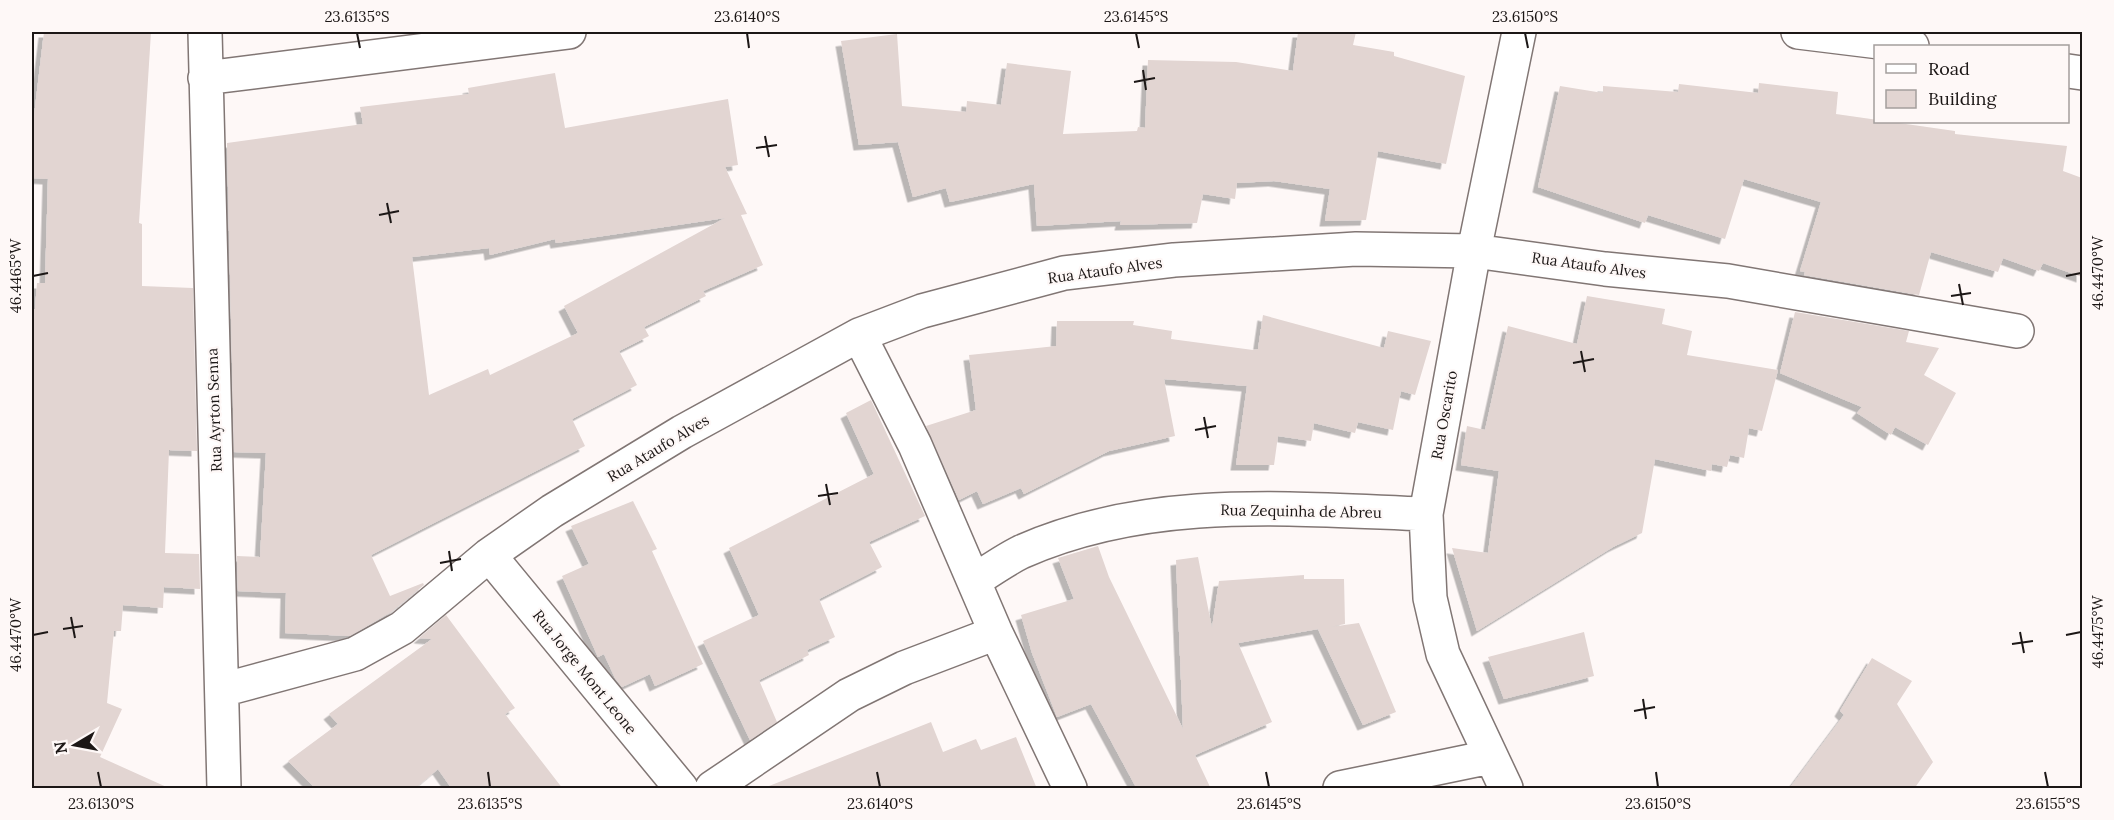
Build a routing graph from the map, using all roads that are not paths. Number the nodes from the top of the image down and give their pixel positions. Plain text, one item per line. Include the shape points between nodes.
1 (205, 32) edge
2 (569, 32) edge
3 (1519, 32) edge
4 (1798, 32) edge
5 (1904, 45) edge
6 (205, 78) junction
7 (1474, 251) junction
8 (2017, 331) dead end
9 (859, 335) junction
10 (1426, 514) junction
11 (489, 555) junction
12 (974, 580) junction
13 (996, 633) junction
14 (222, 690) junction
15 (1490, 757) junction
16 (224, 789) edge
17 (681, 789) edge
18 (712, 789) edge
19 (1070, 789) edge
20 (1340, 789) edge
21 (1506, 789) edge

1 - 6 street, Rua Ayrton Senna
2 - 6 street
3 - 7 street, Rua Oscarito
4 - 5 street
6 - 14 street, Rua Ayrton Senna
7 - 8 street, Rua Ataufo Alves via 1728,281
7 - 9 street, Rua Ataufo Alves via 1356,249 1174,260 1064,273 922,311
7 - 10 street, Rua Oscarito
9 - 11 street, Rua Ataufo Alves via 682,432 552,511
9 - 12 street via 915,445
10 - 12 street, Rua Zequinha de Abreu via 1244,507 1165,512 1048,542 1019,553
10 - 15 street, Rua Oscarito via 1430,598 1443,654
11 - 14 street, Rua Ataufo Alves via 402,628 355,654
11 - 17 street, Rua Jorge Mont Leone
12 - 13 street
13 - 18 street via 904,668 849,695
13 - 19 street
14 - 16 street, Rua Ayrton Senna
15 - 20 street
15 - 21 street, Rua Oscarito

